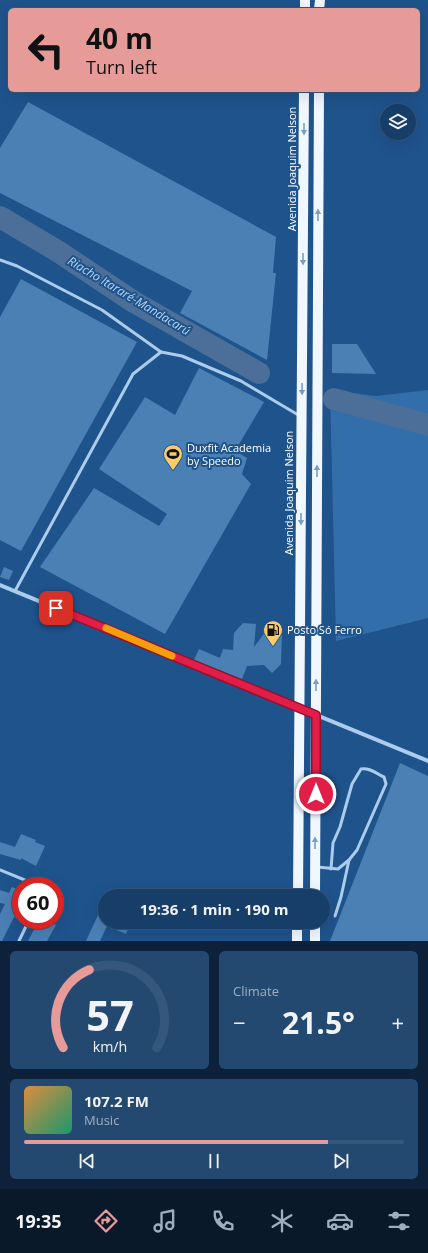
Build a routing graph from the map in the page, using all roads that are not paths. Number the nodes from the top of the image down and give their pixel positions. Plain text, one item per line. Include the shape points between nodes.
1 (304, 92) edge
2 (319, 92) edge
3 (0, 260) edge
4 (317, 287) junction
5 (303, 288) junction
6 (302, 326) junction
7 (318, 327) junction
8 (161, 352) junction
9 (302, 417) junction
10 (0, 585) edge
11 (15, 591) junction
12 (299, 707) junction
13 (316, 715) junction
14 (428, 761) edge
15 (349, 860) junction
16 (315, 867) junction
17 (331, 869) junction
18 (0, 870) edge
19 (17, 877) edge
20 (298, 889) edge
21 (315, 889) edge
22 (335, 916) dead end
23 (25, 929) edge
24 (297, 929) edge
25 (315, 929) edge
26 (19, 941) edge
27 (297, 941) edge
28 (315, 941) edge

1 -> 5 main road, Avenida Joaquim Nelson
4 -> 2 main road
3 - 8 lane via 17,266 102,310
4 - 5 main road via 310,290
4 - 7 main road
5 - 6 main road, Avenida Joaquim Nelson
6 - 7 main road via 311,321
6 -> 9 main road, Avenida Joaquim Nelson
13 -> 7 main road
8 - 9 lane via 182,356 241,381
8 - 11 lane via 133,374
9 -> 12 main road, Avenida Joaquim Nelson
10 - 11 street
11 - 12 street
12 - 13 street
12 - 20 main road, Avenida Joaquim Nelson
13 - 14 street
16 -> 13 main road
15 - 17 lane via 338,869
15 - 17 lane via 357,850 386,784 384,777 364,768 352,784 333,844
15 - 22 lane
16 - 17 lane
16 - 21 main road
18 - 19 lane
23 - 26 lane
24 - 27 main road
25 - 28 main road

